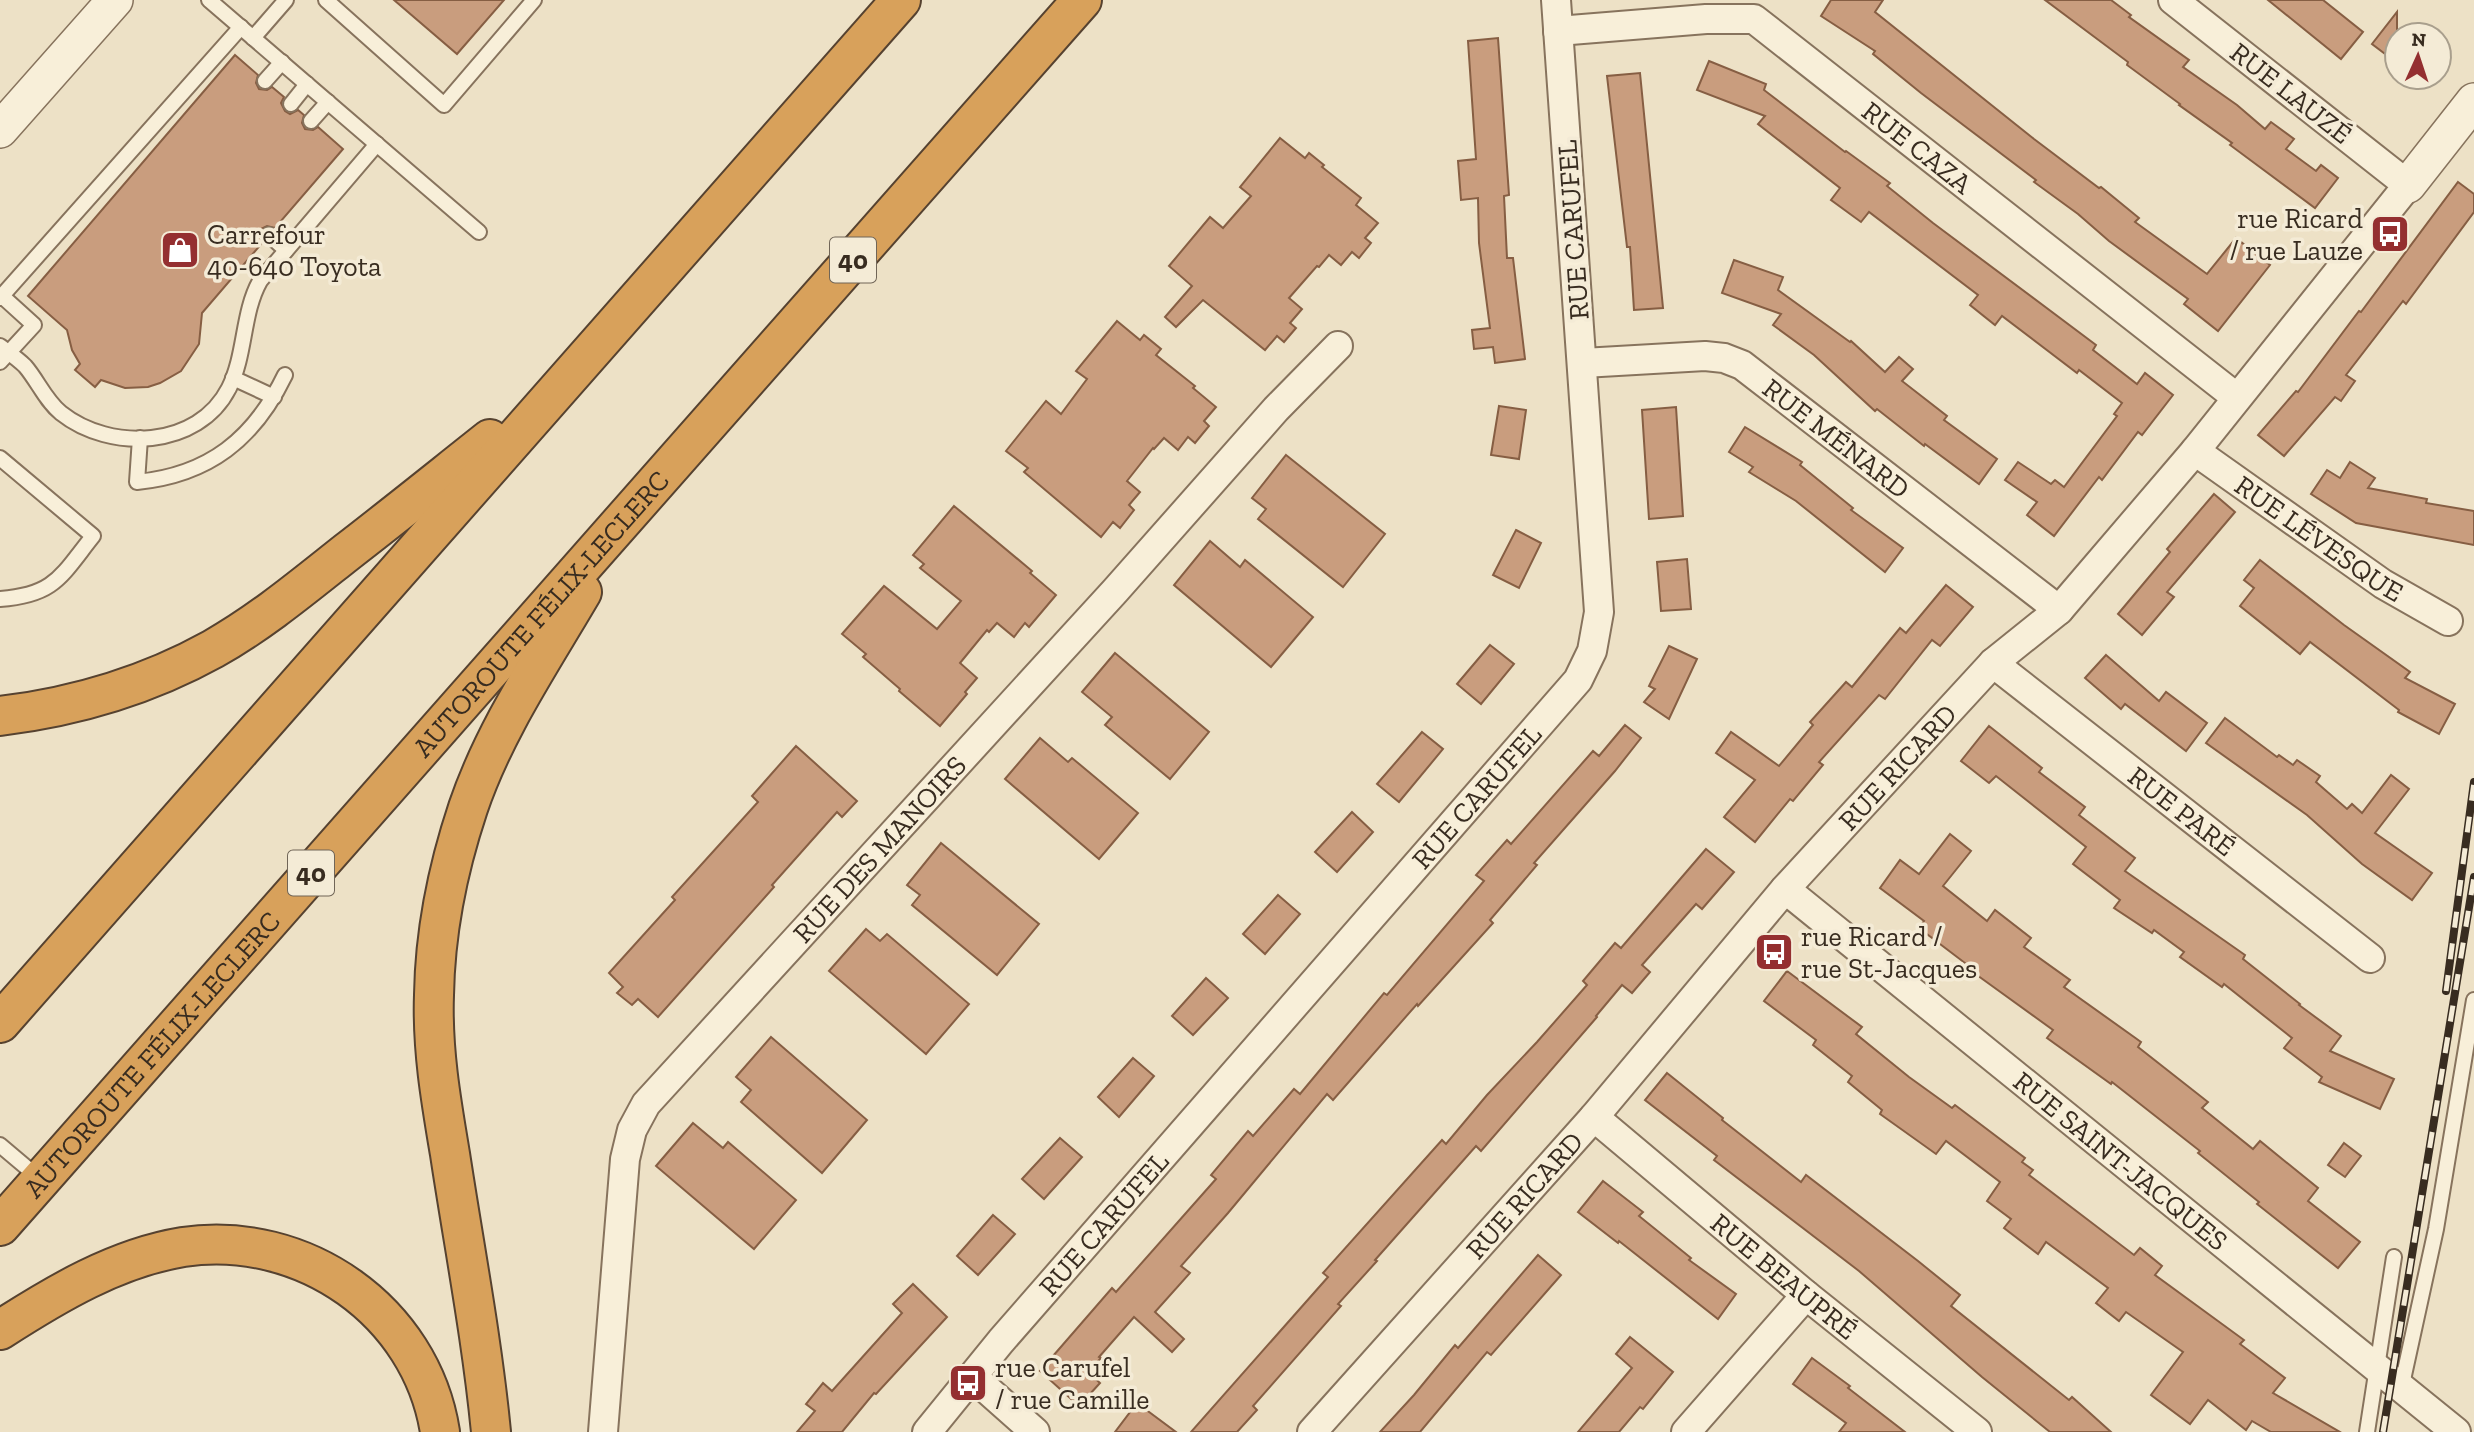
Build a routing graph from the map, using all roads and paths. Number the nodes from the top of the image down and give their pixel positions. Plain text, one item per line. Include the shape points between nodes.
1 (116, 0) edge
2 (209, 0) edge
3 (286, 0) edge
4 (326, 0) edge
5 (534, 0) edge
6 (901, 0) edge
7 (1083, 0) edge
8 (1556, 0) edge
9 (2173, 0) edge
10 (241, 27) junction
11 (1558, 31) junction
12 (253, 38) junction
13 (282, 62) junction
14 (265, 81) dead end
15 (307, 84) junction
16 (2474, 101) edge
17 (328, 102) junction
18 (291, 104) dead end
19 (311, 121) dead end
20 (0, 130) edge
21 (377, 144) junction
22 (2408, 185) junction
23 (479, 232) dead end
24 (269, 235) dead end
25 (286, 250) junction
26 (1, 297) edge
27 (1338, 346) dead end
28 (3, 354) edge
29 (1583, 363) junction
30 (285, 375) dead end
31 (569, 376) junction
32 (233, 378) junction
33 (274, 397) junction
34 (2236, 397) junction
35 (140, 438) junction
36 (2195, 451) junction
37 (0, 458) edge
38 (623, 521) junction
39 (0, 599) edge
40 (2059, 610) junction
41 (2448, 621) dead end
42 (1993, 663) junction
43 (0, 716) edge
44 (1785, 889) junction
45 (2370, 958) dead end
46 (2474, 1000) edge
47 (0, 1023) edge
48 (1594, 1117) junction
49 (0, 1145) edge
50 (41, 1179) junction
51 (0, 1226) edge
52 (2394, 1257) dead end
53 (1806, 1294) junction
54 (0, 1330) edge
55 (2377, 1368) junction
56 (973, 1377) junction
57 (2402, 1388) junction
58 (440, 1432) edge
59 (491, 1432) edge
60 (603, 1432) edge
61 (927, 1432) edge
62 (1035, 1432) edge
63 (1312, 1432) edge
64 (1686, 1432) edge
65 (1977, 1432) edge
66 (2367, 1432) edge
67 (2456, 1432) edge

1 - 20 street
2 - 10 lane
3 - 12 lane
4 - 5 lane via 444,105
6 - 31 highway
7 - 38 highway, AUTOROUTE FÉLIX-LECLERC / 40
8 - 11 street, RUE CARUFEL
9 - 22 street, RUE LAUZÉ
10 - 12 lane
10 - 26 lane
11 - 29 street, RUE CARUFEL
11 - 34 street, RUE CAZA via 1754,19
12 - 13 lane
13 - 14 lane
13 - 15 lane
15 - 17 lane
15 - 18 lane
16 - 22 street, RUE RICARD
17 - 19 lane
17 - 21 lane
21 - 23 lane
21 - 25 lane
22 - 34 street, RUE RICARD
24 - 25 lane
25 - 32 lane via 253,295
26 - 28 lane via 34,324
27 - 60 street, RUE DES MANOIRS via 646,1104 632,1130 625,1159
28 - 35 lane via 24,366 49,401 71,420 113,437
29 - 40 street, RUE MÉNARD via 1704,356 1742,365
29 - 56 street, RUE CARUFEL via 1599,612 1592,651 1578,680
30 - 33 lane
31 - 43 highway via 304,587 213,649 109,693
31 - 47 highway
32 - 33 lane
32 - 35 lane via 222,400 200,421 169,435
33 - 35 lane via 234,445 185,472 137,482
34 - 36 street, RUE RICARD
36 - 40 street, RUE RICARD
36 - 41 street, RUE LÉVESQUE via 2383,584
37 - 39 lane via 93,536 56,583 34,594
38 - 50 highway, AUTOROUTE FÉLIX-LECLERC / 40
38 - 59 highway via 502,729 482,773 453,861 438,938 433,995 439,1085
40 - 42 street, RUE RICARD
42 - 44 street, RUE RICARD
42 - 45 street, RUE PARÉ
44 - 48 street, RUE RICARD
44 - 55 street, RUE SAINT-JACQUES
46 - 57 lane via 2436,1229
48 - 53 street, RUE BEAUPRÉ
48 - 63 street, RUE RICARD
49 - 50 lane
50 - 51 highway, AUTOROUTE FÉLIX-LECLERC / 40
52 - 55 lane
53 - 64 street
53 - 65 street, RUE BEAUPRÉ
54 - 58 highway via 76,1284 160,1253 223,1245 270,1250 331,1274 386,1317 425,1379
55 - 57 street, RUE SAINT-JACQUES
55 - 66 lane
56 - 61 street, RUE CARUFEL
56 - 62 street
57 - 67 street, RUE SAINT-JACQUES

